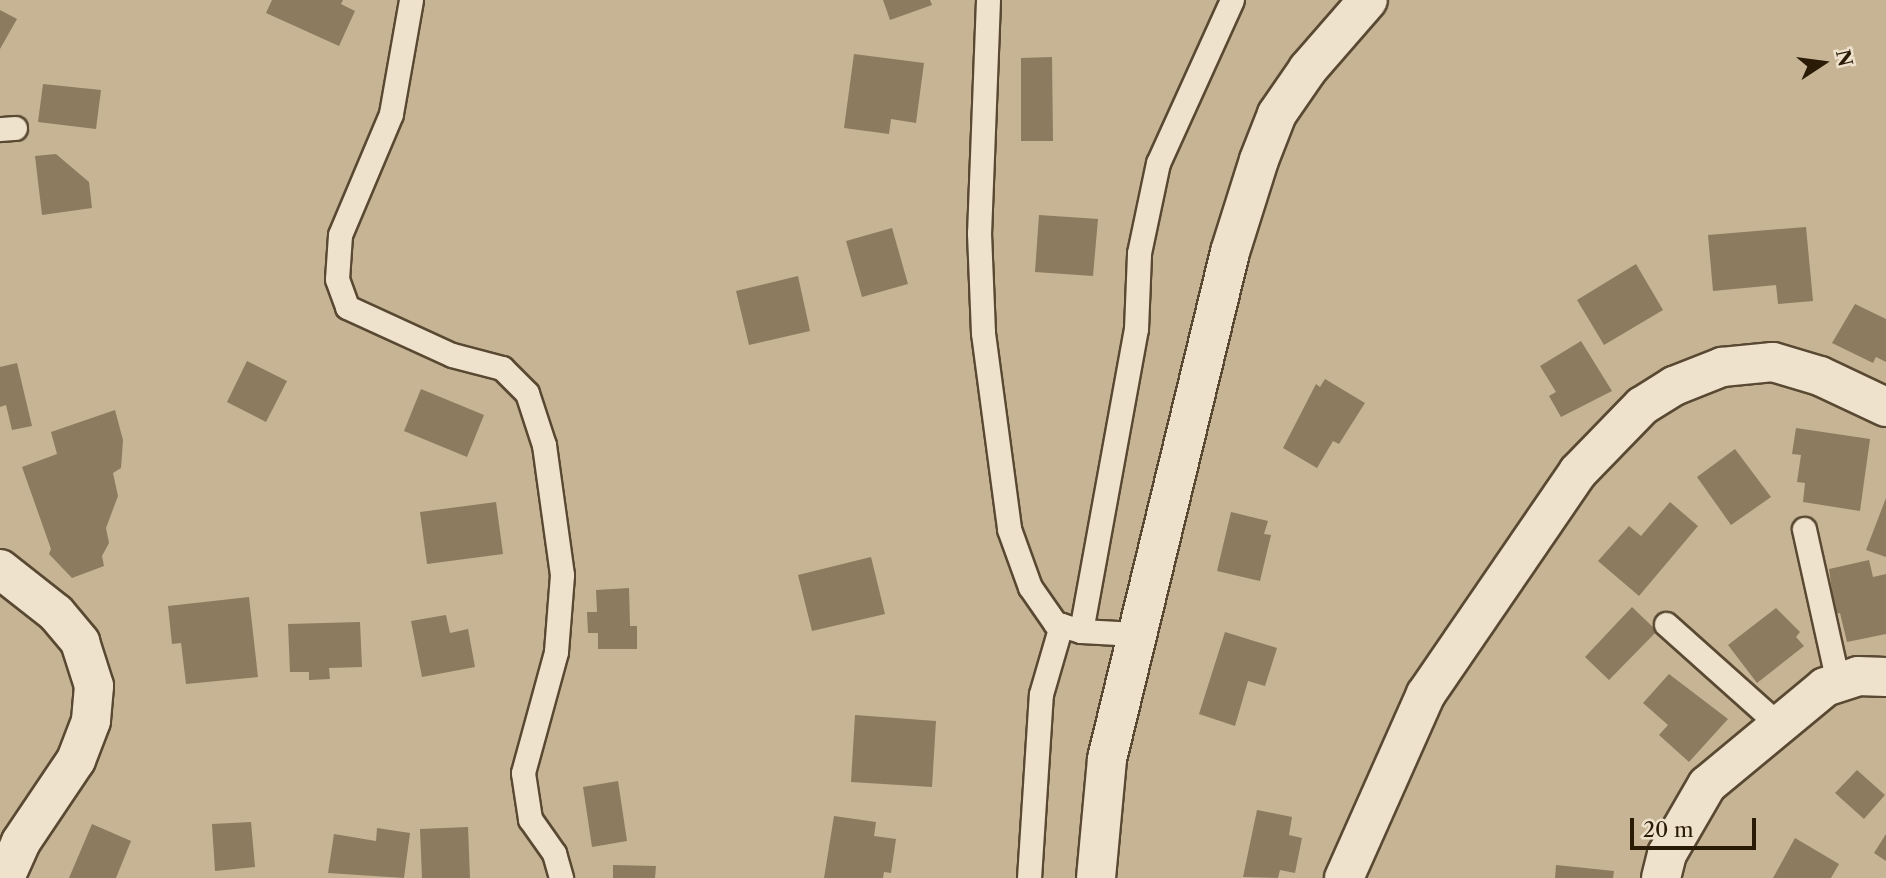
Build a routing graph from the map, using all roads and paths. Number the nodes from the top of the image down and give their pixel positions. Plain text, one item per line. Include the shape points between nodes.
1 (411, 0) edge
2 (988, 0) edge
3 (1232, 0) edge
4 (1368, 0) edge
5 (1886, 407) edge
6 (1804, 529) dead end
7 (0, 569) edge
8 (1667, 624) dead end
9 (1071, 628) junction
10 (1136, 634) junction
11 (1886, 677) edge
12 (1838, 682) junction
13 (1778, 724) junction
14 (5, 878) edge
15 (561, 878) edge
16 (1029, 878) edge
17 (1096, 878) edge
18 (1343, 878) edge
19 (1661, 878) edge

1 - 15 lane via 391,114 340,235 337,279 347,307 452,355 502,368 527,393 544,445 562,575 556,652 523,772 530,819 554,853
2 - 9 lane via 979,233 983,333 1009,529 1030,587
3 - 9 lane via 1158,163 1139,253 1136,329
4 - 10 street via 1308,69 1277,114 1259,160 1230,252
5 - 18 street via 1820,376 1773,362 1722,367 1642,405 1578,472 1439,674 1399,748
6 - 12 lane
7 - 14 street via 57,612 80,642 94,686 91,722 76,760 21,842
8 - 13 lane
9 - 10 lane
9 - 16 lane via 1041,694
10 - 17 street via 1107,759
11 - 12 street
12 - 13 street
13 - 19 street via 1707,785 1667,854

